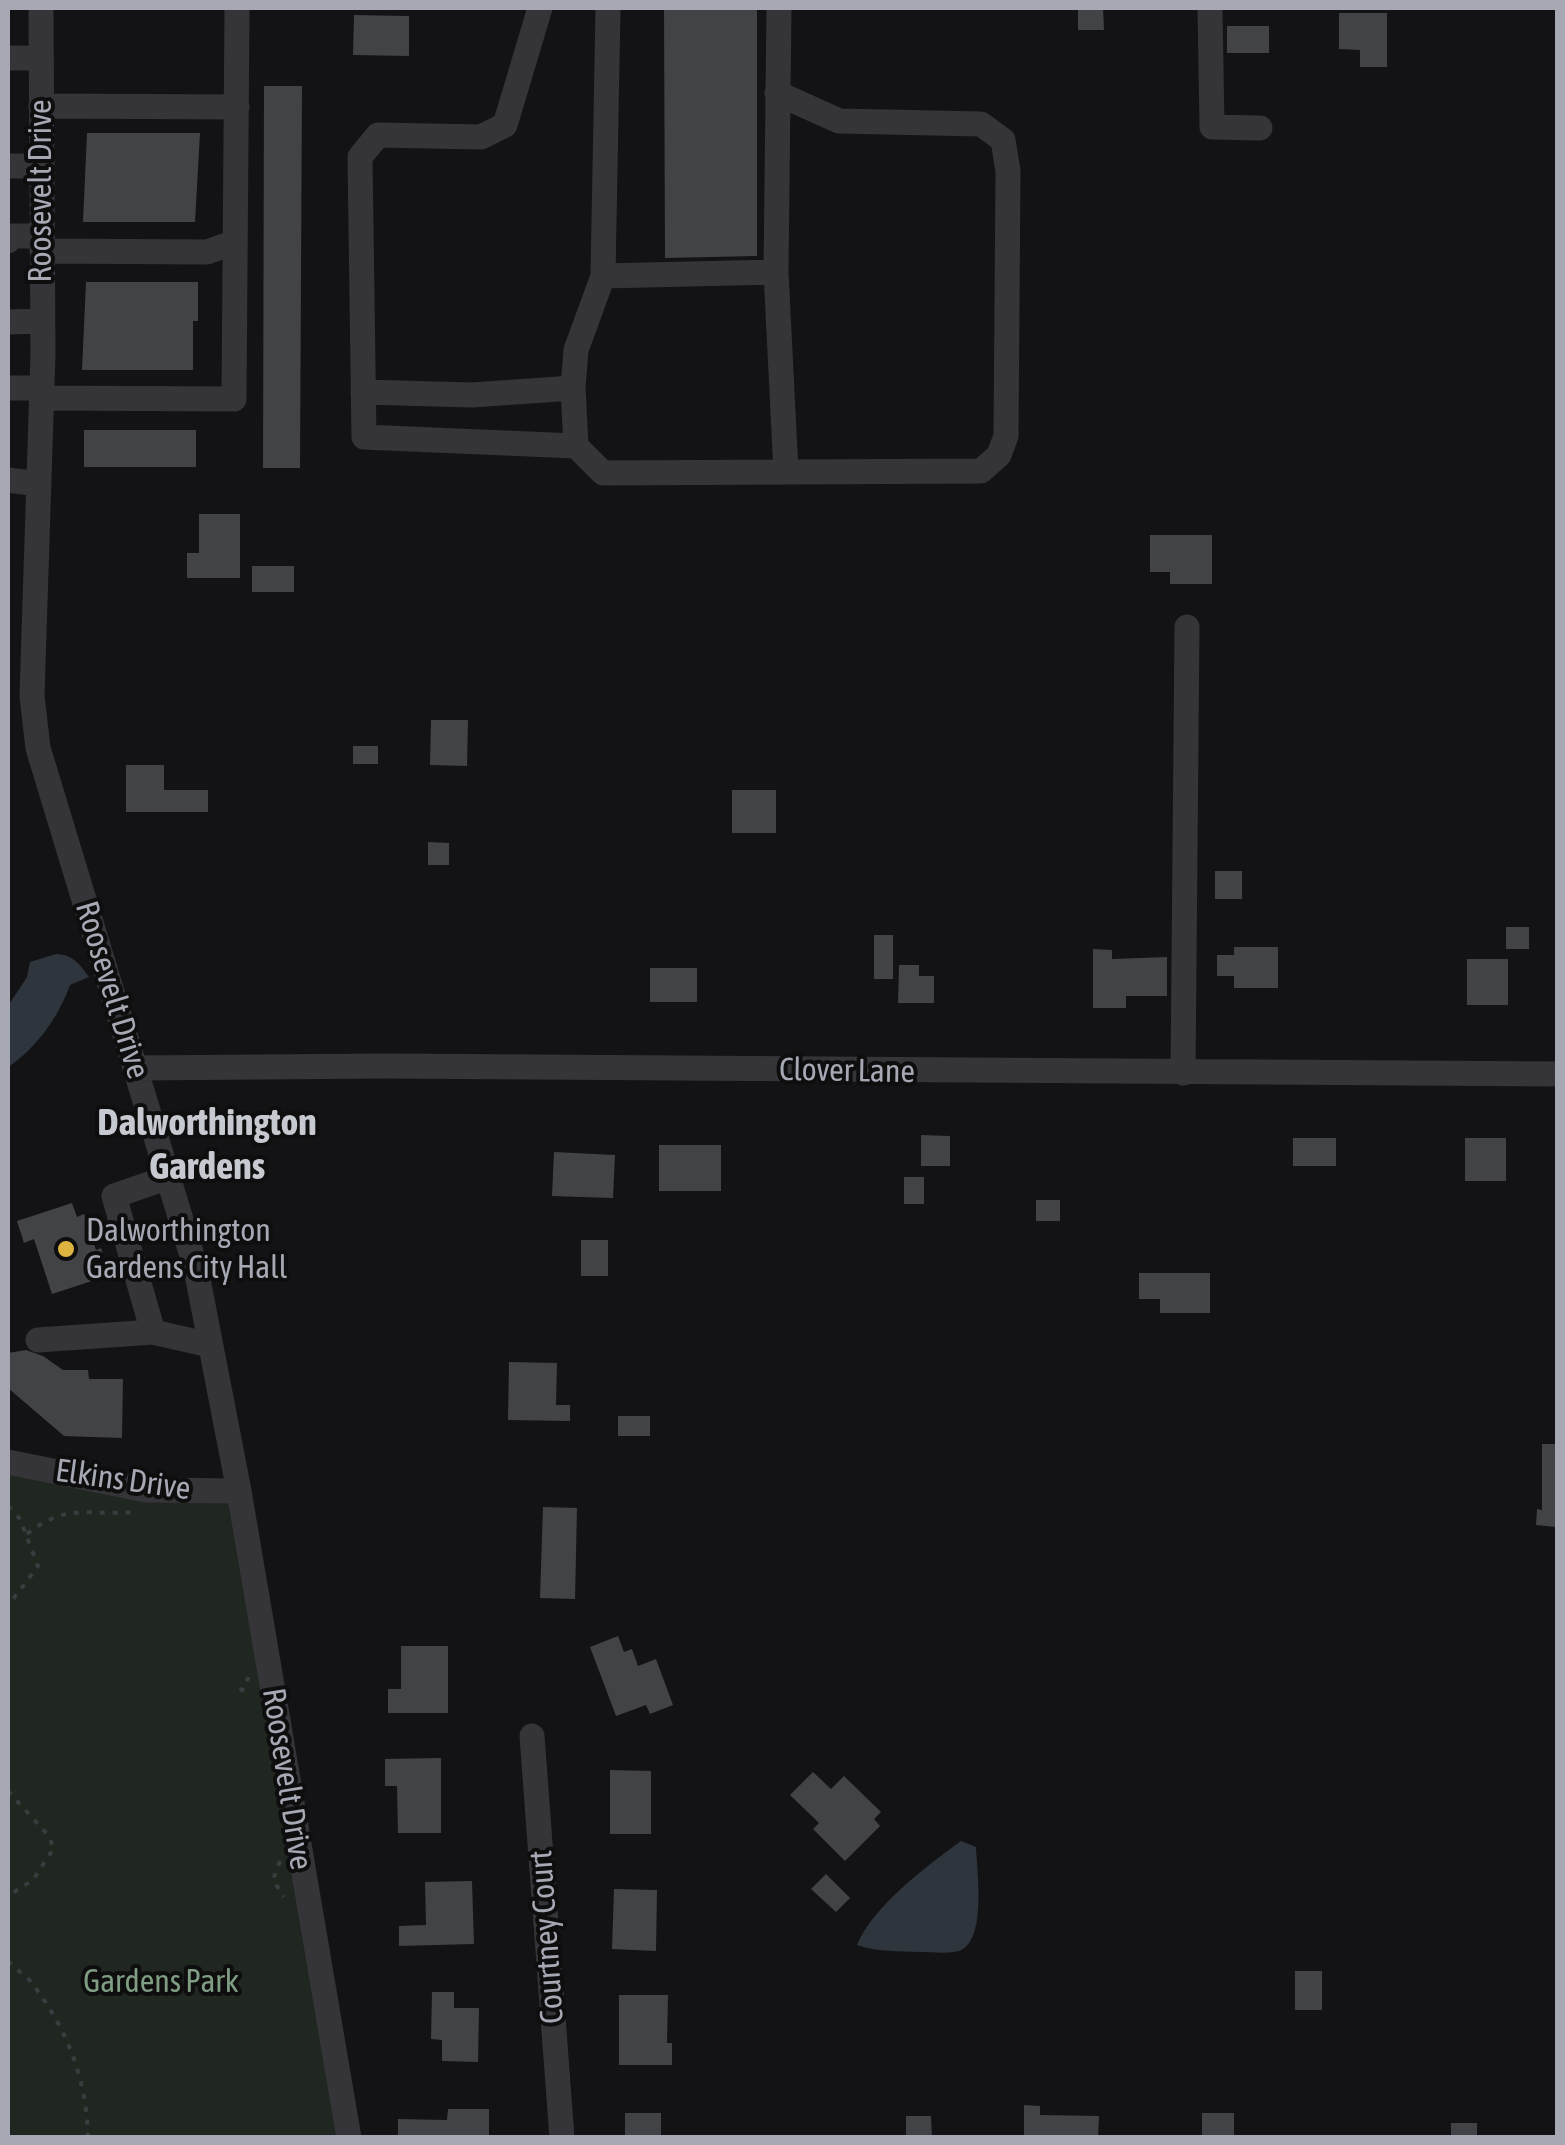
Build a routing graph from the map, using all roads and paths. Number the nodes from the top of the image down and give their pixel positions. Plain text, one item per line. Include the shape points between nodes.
1 (42, 8) edge
2 (237, 8) edge
3 (540, 8) edge
4 (608, 8) edge
5 (779, 8) edge
6 (1210, 8) edge
7 (8, 58) edge
8 (40, 58) junction
9 (778, 92) junction
10 (41, 106) junction
11 (236, 108) junction
12 (1260, 128) dead end
13 (8, 166) edge
14 (41, 166) junction
15 (8, 240) edge
16 (236, 242) junction
17 (42, 243) junction
18 (776, 272) junction
19 (602, 276) junction
20 (42, 321) junction
21 (8, 322) edge
22 (8, 388) edge
23 (572, 388) junction
24 (363, 392) junction
25 (41, 393) junction
26 (576, 446) junction
27 (786, 472) junction
28 (8, 480) edge
29 (39, 484) junction
30 (1188, 627) dead end
31 (137, 1068) junction
32 (1183, 1074) junction
33 (1558, 1074) edge
34 (169, 1177) junction
35 (153, 1332) junction
36 (38, 1340) dead end
37 (210, 1345) junction
38 (8, 1462) edge
39 (239, 1490) junction
40 (8, 1506) edge
41 (142, 1512) dead end
42 (26, 1534) junction
43 (8, 1606) edge
44 (266, 1651) junction
45 (254, 1697) dead end
46 (532, 1736) dead end
47 (8, 1791) edge
48 (8, 1896) edge
49 (8, 1961) edge
50 (88, 2138) edge
51 (350, 2138) edge
52 (562, 2138) edge

1 - 8 street, Roosevelt Drive
2 - 11 street
3 - 24 street via 504,124 481,137 378,135 360,158
4 - 19 street
5 - 9 street
6 - 12 street via 1212,128
7 - 8 street
8 - 10 street, Roosevelt Drive
9 - 18 street
9 - 27 street via 839,122 981,124 1002,140 1008,156 1006,436 998,455 981,471
10 - 11 street
10 - 14 street, Roosevelt Drive
11 - 16 street
13 - 14 street
14 - 17 street, Roosevelt Drive
15 - 17 street
16 - 17 street via 206,252
16 - 25 street via 234,399
17 - 20 street, Roosevelt Drive
18 - 19 street
18 - 27 street
19 - 23 street via 576,350
20 - 21 street
20 - 25 street, Roosevelt Drive
22 - 25 street
23 - 24 street via 472,395
23 - 26 street
24 - 26 street via 364,438
25 - 29 street, Roosevelt Drive
26 - 27 street via 602,473
28 - 29 street
29 - 31 street, Roosevelt Drive via 32,696 38,748
30 - 32 street
31 - 32 street, Clover Lane
31 - 34 street, Roosevelt Drive
32 - 33 street, Clover Lane
34 - 35 street via 114,1196
34 - 37 street, Roosevelt Drive
35 - 36 street
35 - 37 street
37 - 39 street, Roosevelt Drive
38 - 39 street, Elkins Drive via 146,1490
39 - 44 street, Roosevelt Drive
40 - 42 path
41 - 42 path via 74,1510
42 - 43 path via 38,1566
44 - 45 path via 241,1690
44 - 51 street, Roosevelt Drive
46 - 52 street, Courtney Court
47 - 48 path via 54,1848 33,1880
49 - 50 path via 28,1978 71,2048 86,2098

